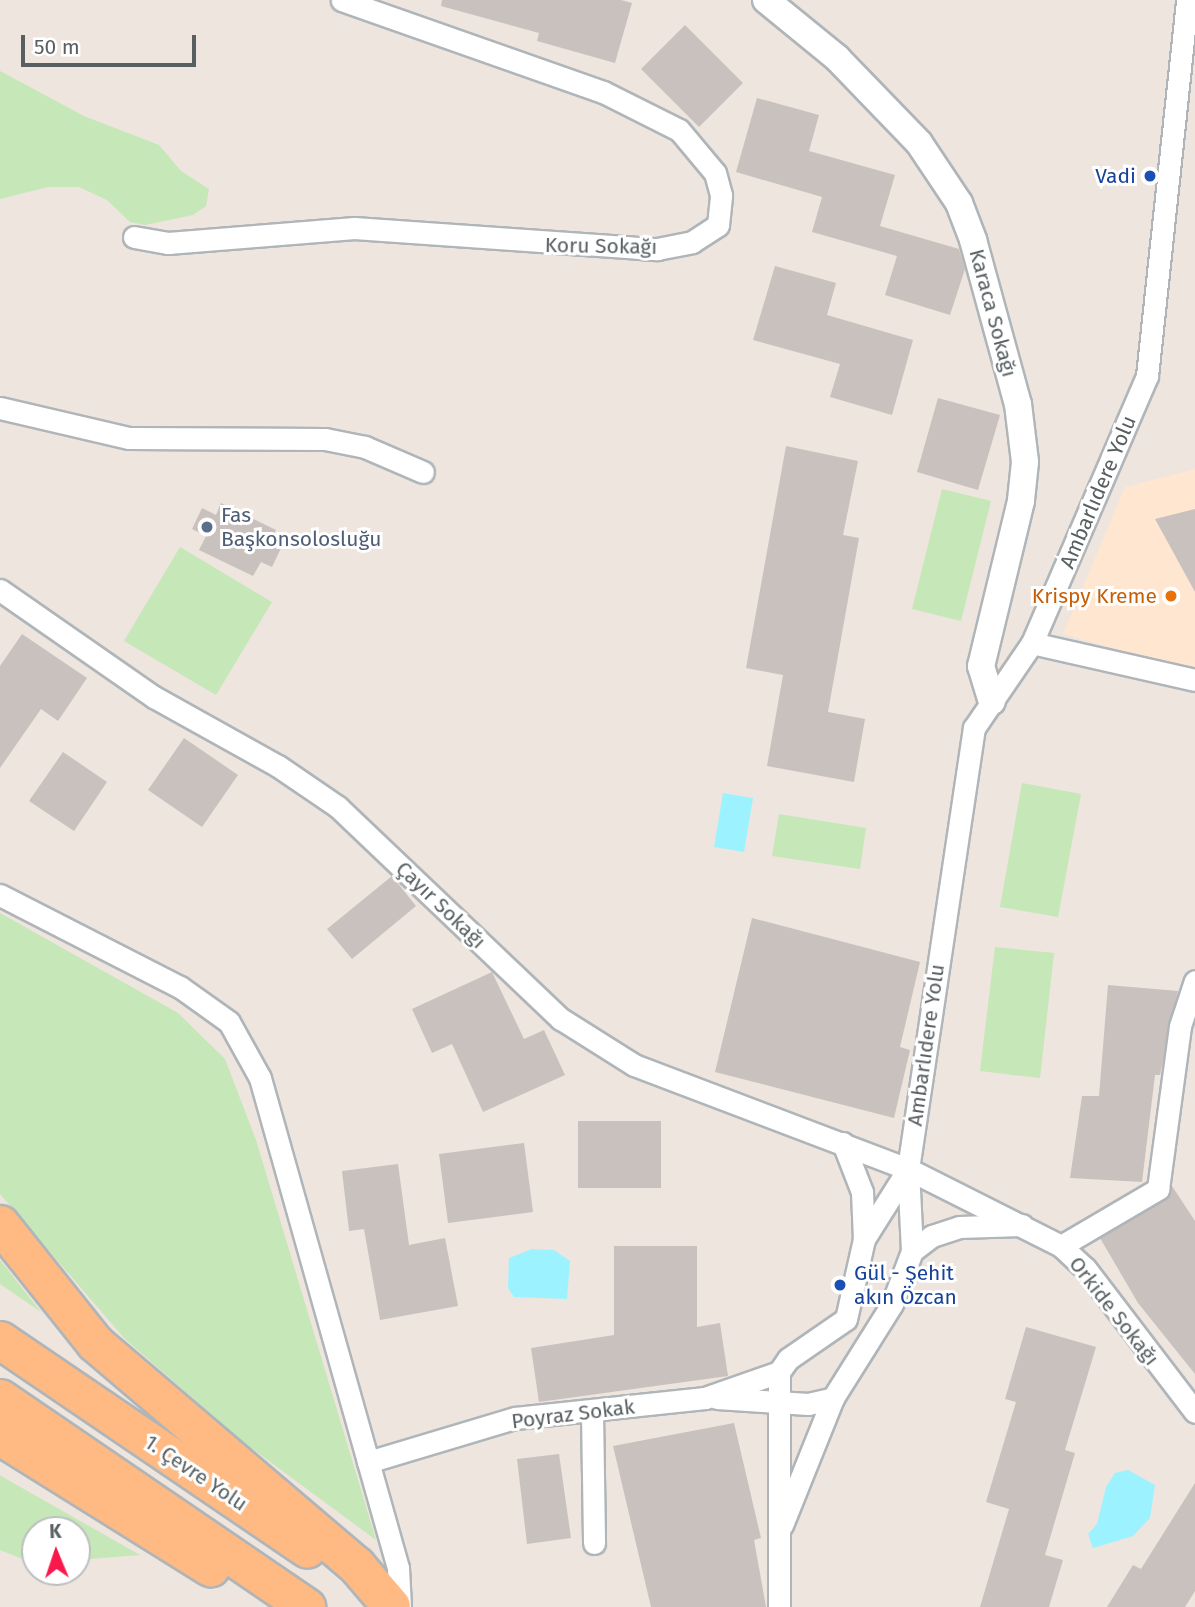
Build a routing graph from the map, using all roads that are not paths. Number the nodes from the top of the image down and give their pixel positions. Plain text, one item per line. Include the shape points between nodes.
1 (342, 0) edge
2 (766, 0) edge
3 (1187, 0) edge
4 (134, 237) dead end
5 (0, 408) edge
6 (424, 472) dead end
7 (0, 590) edge
8 (1032, 643) junction
9 (1195, 680) edge
10 (992, 701) junction
11 (0, 895) edge
12 (1195, 981) edge
13 (843, 1143) junction
14 (908, 1169) junction
15 (0, 1224) edge
16 (1027, 1225) junction
17 (864, 1239) junction
18 (1061, 1246) junction
19 (912, 1251) junction
20 (0, 1340) edge
21 (779, 1372) junction
22 (0, 1398) edge
23 (705, 1398) junction
24 (834, 1398) junction
25 (782, 1400) junction
26 (592, 1412) junction
27 (1195, 1412) edge
28 (0, 1436) edge
29 (368, 1462) junction
30 (782, 1525) junction
31 (594, 1543) dead end
32 (284, 1607) edge
33 (306, 1607) edge
34 (394, 1607) edge
35 (779, 1607) edge

1 - 4 street, Koru Sokağı via 603,92 668,123 701,150 715,173 721,195 718,225 692,242 657,249 547,246 354,228 168,243
2 - 10 street, Karaca Sokağı via 837,58 919,143 959,203 973,240 1018,404 1025,462 1021,501 981,666
3 - 8 street, Ambarlıdere Yolu via 1147,376
5 - 6 street via 129,438 325,439 365,447
7 - 13 street, Çayır Sokağı via 154,697 278,766 338,807 561,1019 634,1065
8 - 9 street
8 - 10 street, Ambarlıdere Yolu
10 - 14 street, Ambarlıdere Yolu via 974,728
11 - 29 street via 180,987 229,1022 260,1078
12 - 18 street via 1180,1026 1158,1189
13 - 14 street, Çayır Sokağı
13 - 17 street via 862,1192
14 - 16 street, Orkide Sokağı
14 - 17 street, Ambarlıdere Yolu
14 - 19 street, Ambarlıdere Yolu
15 - 34 highway via 95,1343 356,1565
16 - 18 street, Orkide Sokağı
16 - 19 street via 959,1227 932,1236
17 - 21 street, Ambarlıdere Yolu via 846,1319 788,1359
18 - 27 street, Orkide Sokağı via 1086,1268
19 - 24 street, Ambarlıdere Yolu via 892,1304
20 - 34 highway, 1. Çevre Yolu
21 - 23 street, Poyraz Sokak
21 - 25 street, Ambarlıdere Yolu
22 - 33 highway
23 - 25 street
23 - 26 street, Poyraz Sokak
24 - 25 street via 808,1404
24 - 30 street, Ambarlıdere Yolu
25 - 30 street, Ambarlıdere Yolu
26 - 29 street, Poyraz Sokak via 515,1418
26 - 31 street
28 - 32 highway
29 - 34 street via 398,1568
30 - 35 street, Ambarlıdere Yolu

